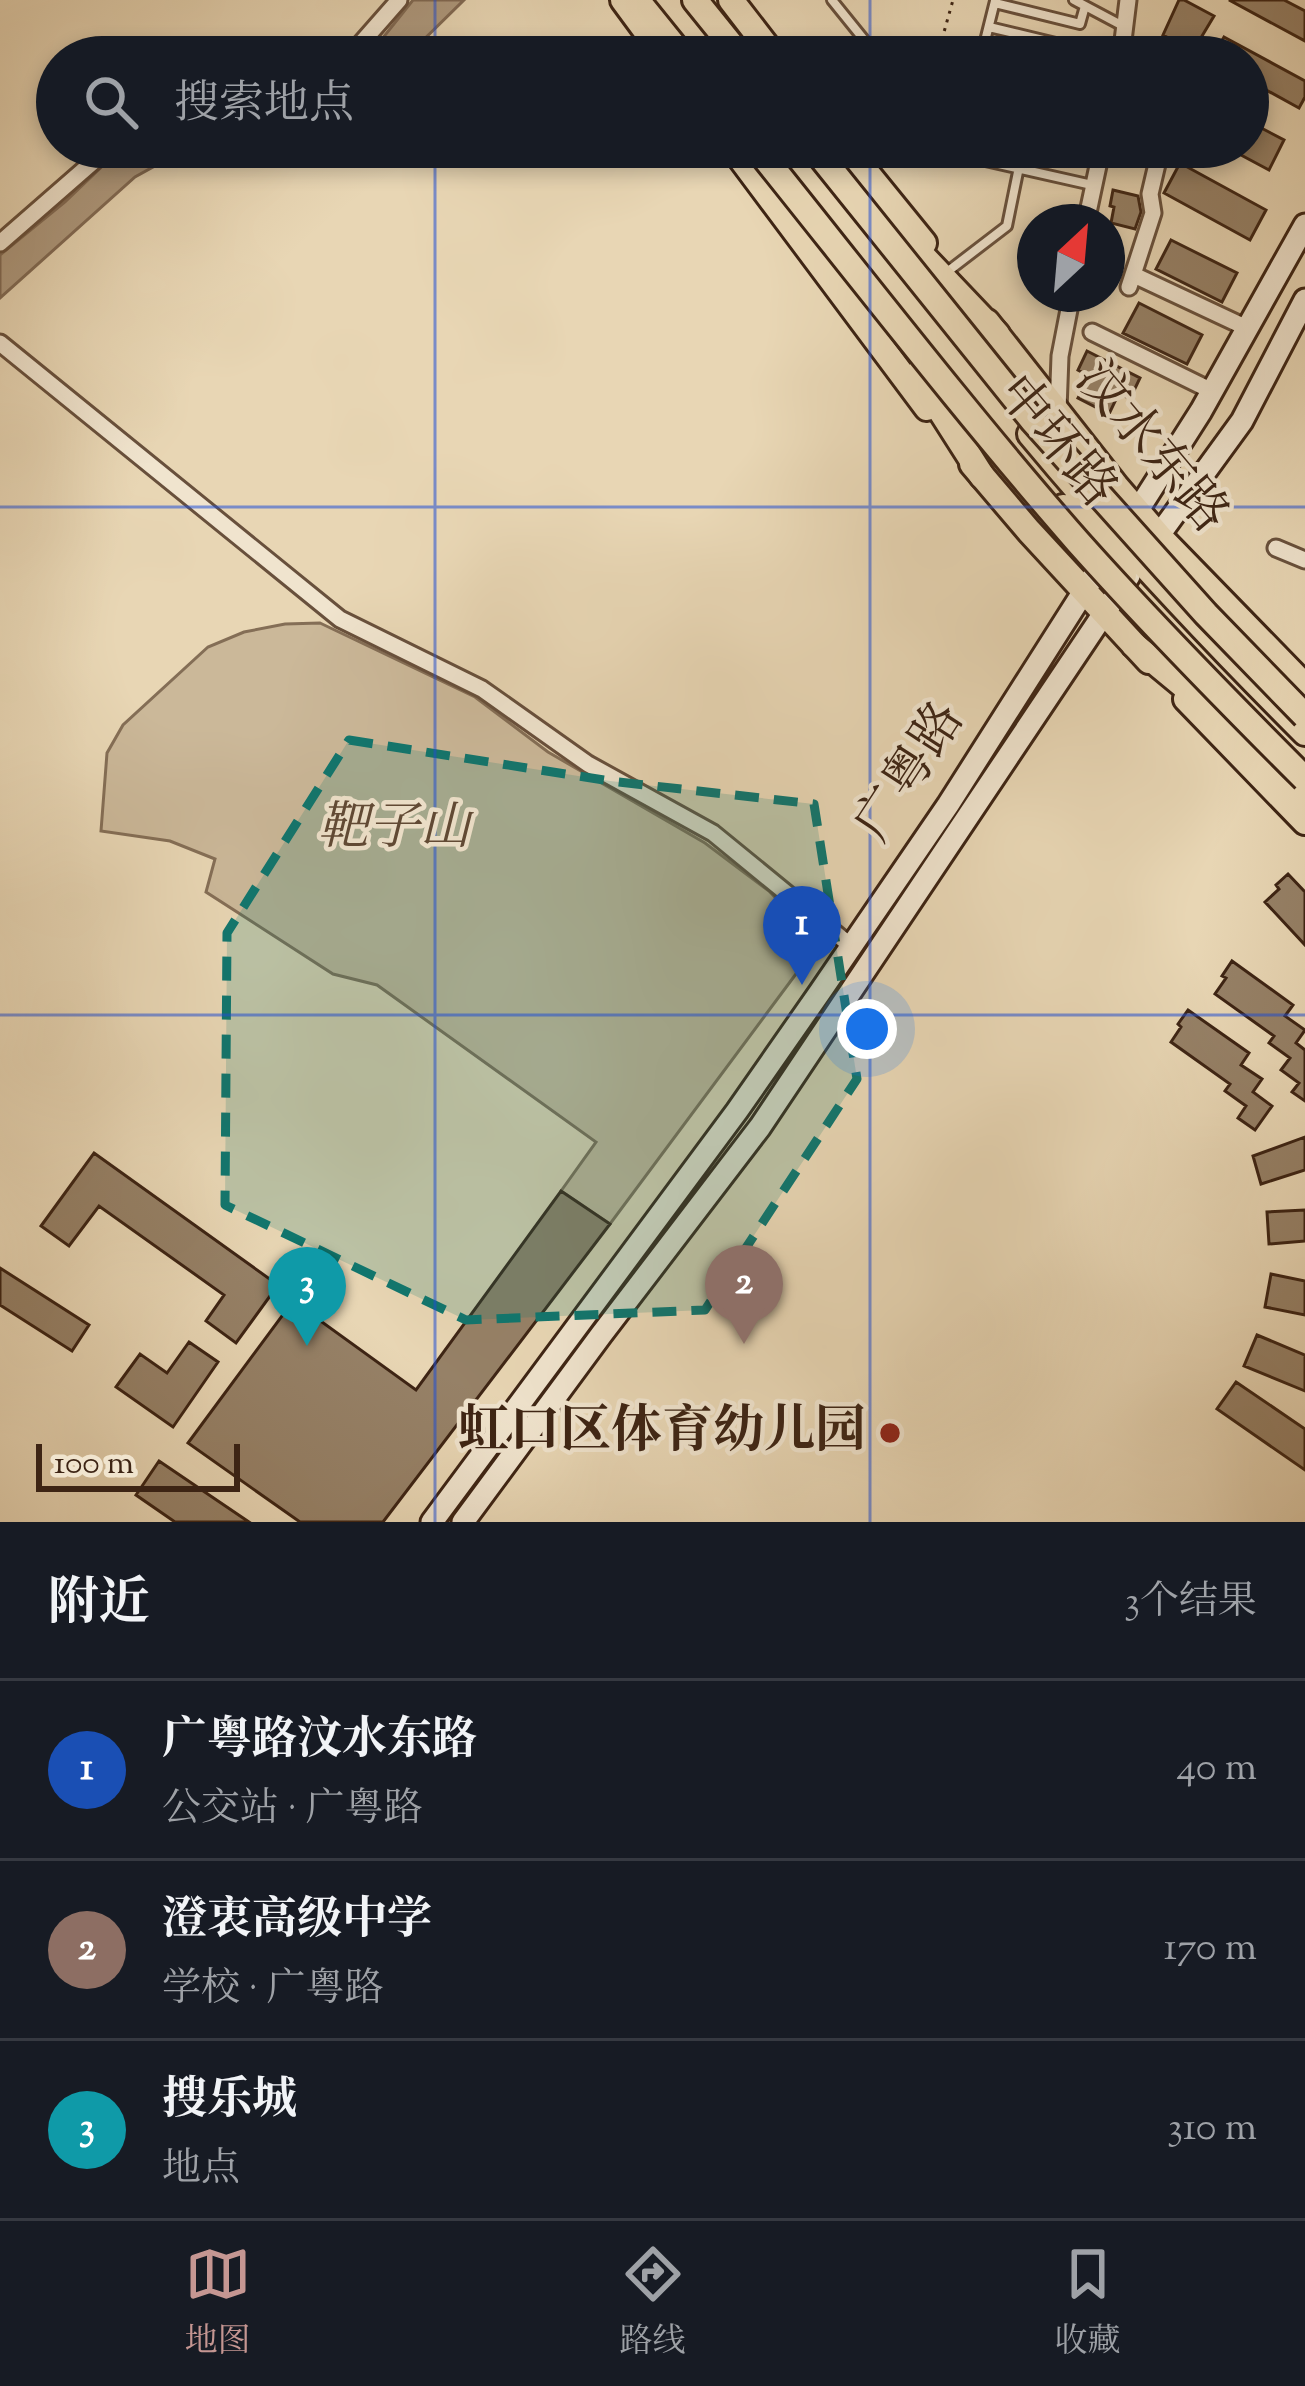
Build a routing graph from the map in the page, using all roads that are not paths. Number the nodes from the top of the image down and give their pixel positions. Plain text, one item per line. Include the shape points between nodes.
1 (400, 0) edge
2 (623, 0) edge
3 (635, 0) edge
4 (650, 0) edge
5 (681, 0) edge
6 (695, 0) edge
7 (715, 0) edge
8 (731, 0) edge
9 (832, 0) edge
10 (1074, 0) edge
11 (1128, 0) edge
12 (995, 2) edge
13 (1085, 5) junction
14 (1125, 26) junction
15 (989, 27) junction
16 (368, 36) edge
17 (650, 36) edge
18 (663, 36) edge
19 (679, 36) edge
20 (711, 36) edge
21 (724, 36) edge
22 (743, 36) edge
23 (759, 36) edge
24 (861, 36) edge
25 (987, 36) edge
26 (1027, 36) edge
27 (1122, 36) edge
28 (86, 168) edge
29 (755, 168) edge
30 (757, 168) edge
31 (758, 168) edge
32 (787, 168) edge
33 (826, 168) edge
34 (827, 168) edge
35 (835, 168) edge
36 (861, 168) edge
37 (1019, 168) edge
38 (1023, 168) edge
39 (1097, 168) edge
40 (1156, 168) edge
41 (1093, 185) junction
42 (883, 204) junction
43 (1089, 204) edge
44 (1305, 225) edge
45 (0, 243) edge
46 (947, 272) junction
47 (1305, 300) edge
48 (1069, 312) edge
49 (1247, 328) junction
50 (1092, 332) dead end
51 (997, 334) junction
52 (877, 340) junction
53 (0, 343) edge
54 (934, 352) junction
55 (1212, 391) junction
56 (1058, 410) junction
57 (982, 476) junction
58 (1138, 512) junction
59 (1159, 536) junction
60 (1113, 547) junction
61 (1276, 548) dead end
62 (1305, 560) edge
63 (1134, 570) junction
64 (1084, 591) junction
65 (1104, 613) junction
66 (1134, 645) junction
67 (1305, 686) edge
68 (1305, 716) edge
69 (1299, 747) edge
70 (1305, 779) edge
71 (1305, 798) edge
72 (1305, 822) edge
73 (850, 946) junction
74 (432, 1522) edge
75 (463, 1522) edge

1 - 16 street
2 - 17 main road
3 - 18 main road
4 - 19 main road
5 - 20 main road
6 - 21 main road
7 - 22 main road
8 - 23 main road
9 - 24 lane
10 - 13 lane
11 - 14 street
12 - 13 lane via 1080,24
12 - 15 lane
13 - 14 lane
14 - 27 street
15 - 25 lane
15 - 26 lane
28 - 45 street
29 - 52 main road
30 - 57 main road via 917,374
31 - 70 main road, 中环路, bridge via 1079,542
32 - 54 main road, 汶水东路
33 - 60 main road, 汶水东路
34 - 68 main road, 中环路, bridge via 1033,422
35 - 42 main road
36 - 42 main road, 汶水东路
37 - 46 lane via 1007,226
38 - 41 lane
39 - 41 street
40 - 49 street via 1153,213 1132,281
41 - 43 street
42 - 46 main road, 汶水东路
42 - 51 main road
44 - 49 main road, 广粤路
46 - 51 main road, 汶水东路
47 - 59 main road, 广粤路 via 1242,422
48 - 56 street
49 - 55 main road, 广粤路
50 - 55 street
51 - 56 main road, 汶水东路
52 - 54 main road
52 - 57 main road
53 - 73 street via 340,620 482,689 588,764 713,833
54 - 60 main road, 汶水东路 via 1005,440
55 - 58 main road, 广粤路
56 - 58 main road, 汶水东路
57 - 64 main road
58 - 59 main road, 汶水东路
58 - 60 main road, 广粤路
59 - 63 main road, 广粤路
59 - 67 main road, 汶水东路
60 - 63 main road, 汶水东路
60 - 64 main road, 广粤路
61 - 62 street
63 - 65 main road, 广粤路
63 - 69 main road, 汶水东路
64 - 65 main road
64 - 73 main road, 广粤路
65 - 66 main road
65 - 75 main road, 广粤路 via 760,1127
66 - 71 main road
66 - 72 main road
69 - 71 main road
73 - 74 main road, 广粤路

